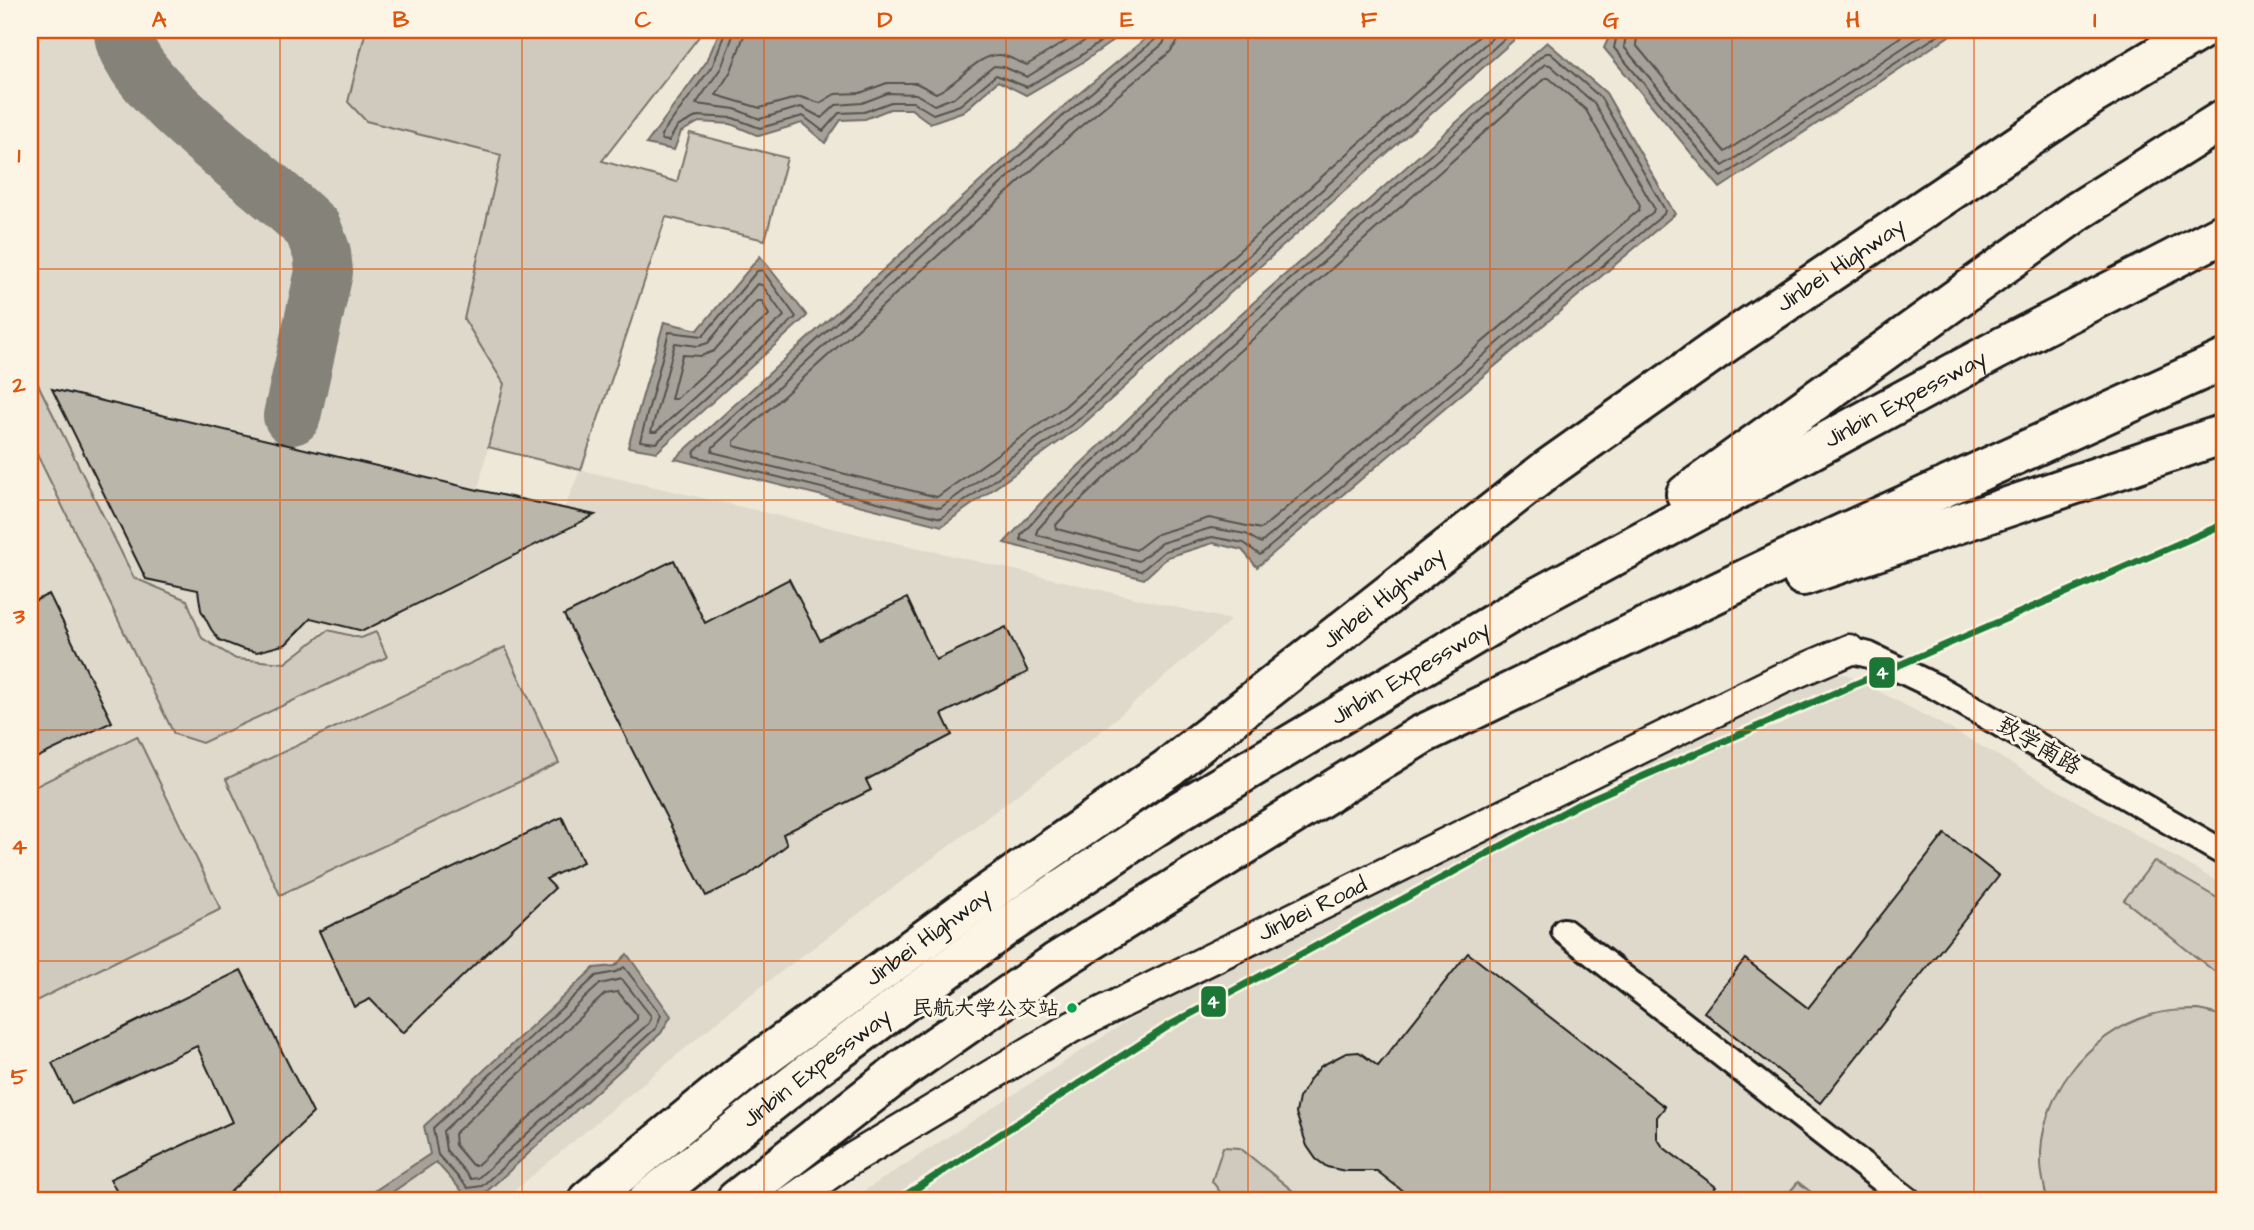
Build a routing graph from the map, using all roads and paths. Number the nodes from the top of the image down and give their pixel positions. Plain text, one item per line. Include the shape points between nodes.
1 (2175, 30) edge
2 (2201, 30) edge
3 (2224, 119) edge
4 (2224, 233) edge
5 (2224, 360) edge
6 (2224, 434) edge
7 (1538, 597) junction
8 (1626, 636) junction
9 (1849, 650) joint
10 (2224, 853) edge
11 (1564, 931) dead end
12 (568, 1200) edge
13 (588, 1200) edge
14 (648, 1200) edge
15 (736, 1200) edge
16 (792, 1200) edge
17 (1908, 1200) edge

1 - 12 main road, Jinbei Highway via 2067,97 1537,459 1172,749 736,1062
2 - 13 main road, Jinbei Highway via 2068,112 1549,468 1168,768 744,1072
3 - 7 main road via 2078,211
4 - 7 main road, Jinbin Expessway via 1992,352
5 - 8 main road
6 - 8 main road
7 - 14 main road, Jinbin Expessway via 1176,813 1005,927 811,1070
8 - 15 main road via 1421,735 1055,962 902,1069
9 - 10 street, 致学南路 via 1936,687
9 - 16 street, Jinbei Road via 1781,679 1072,1027
11 - 17 street

